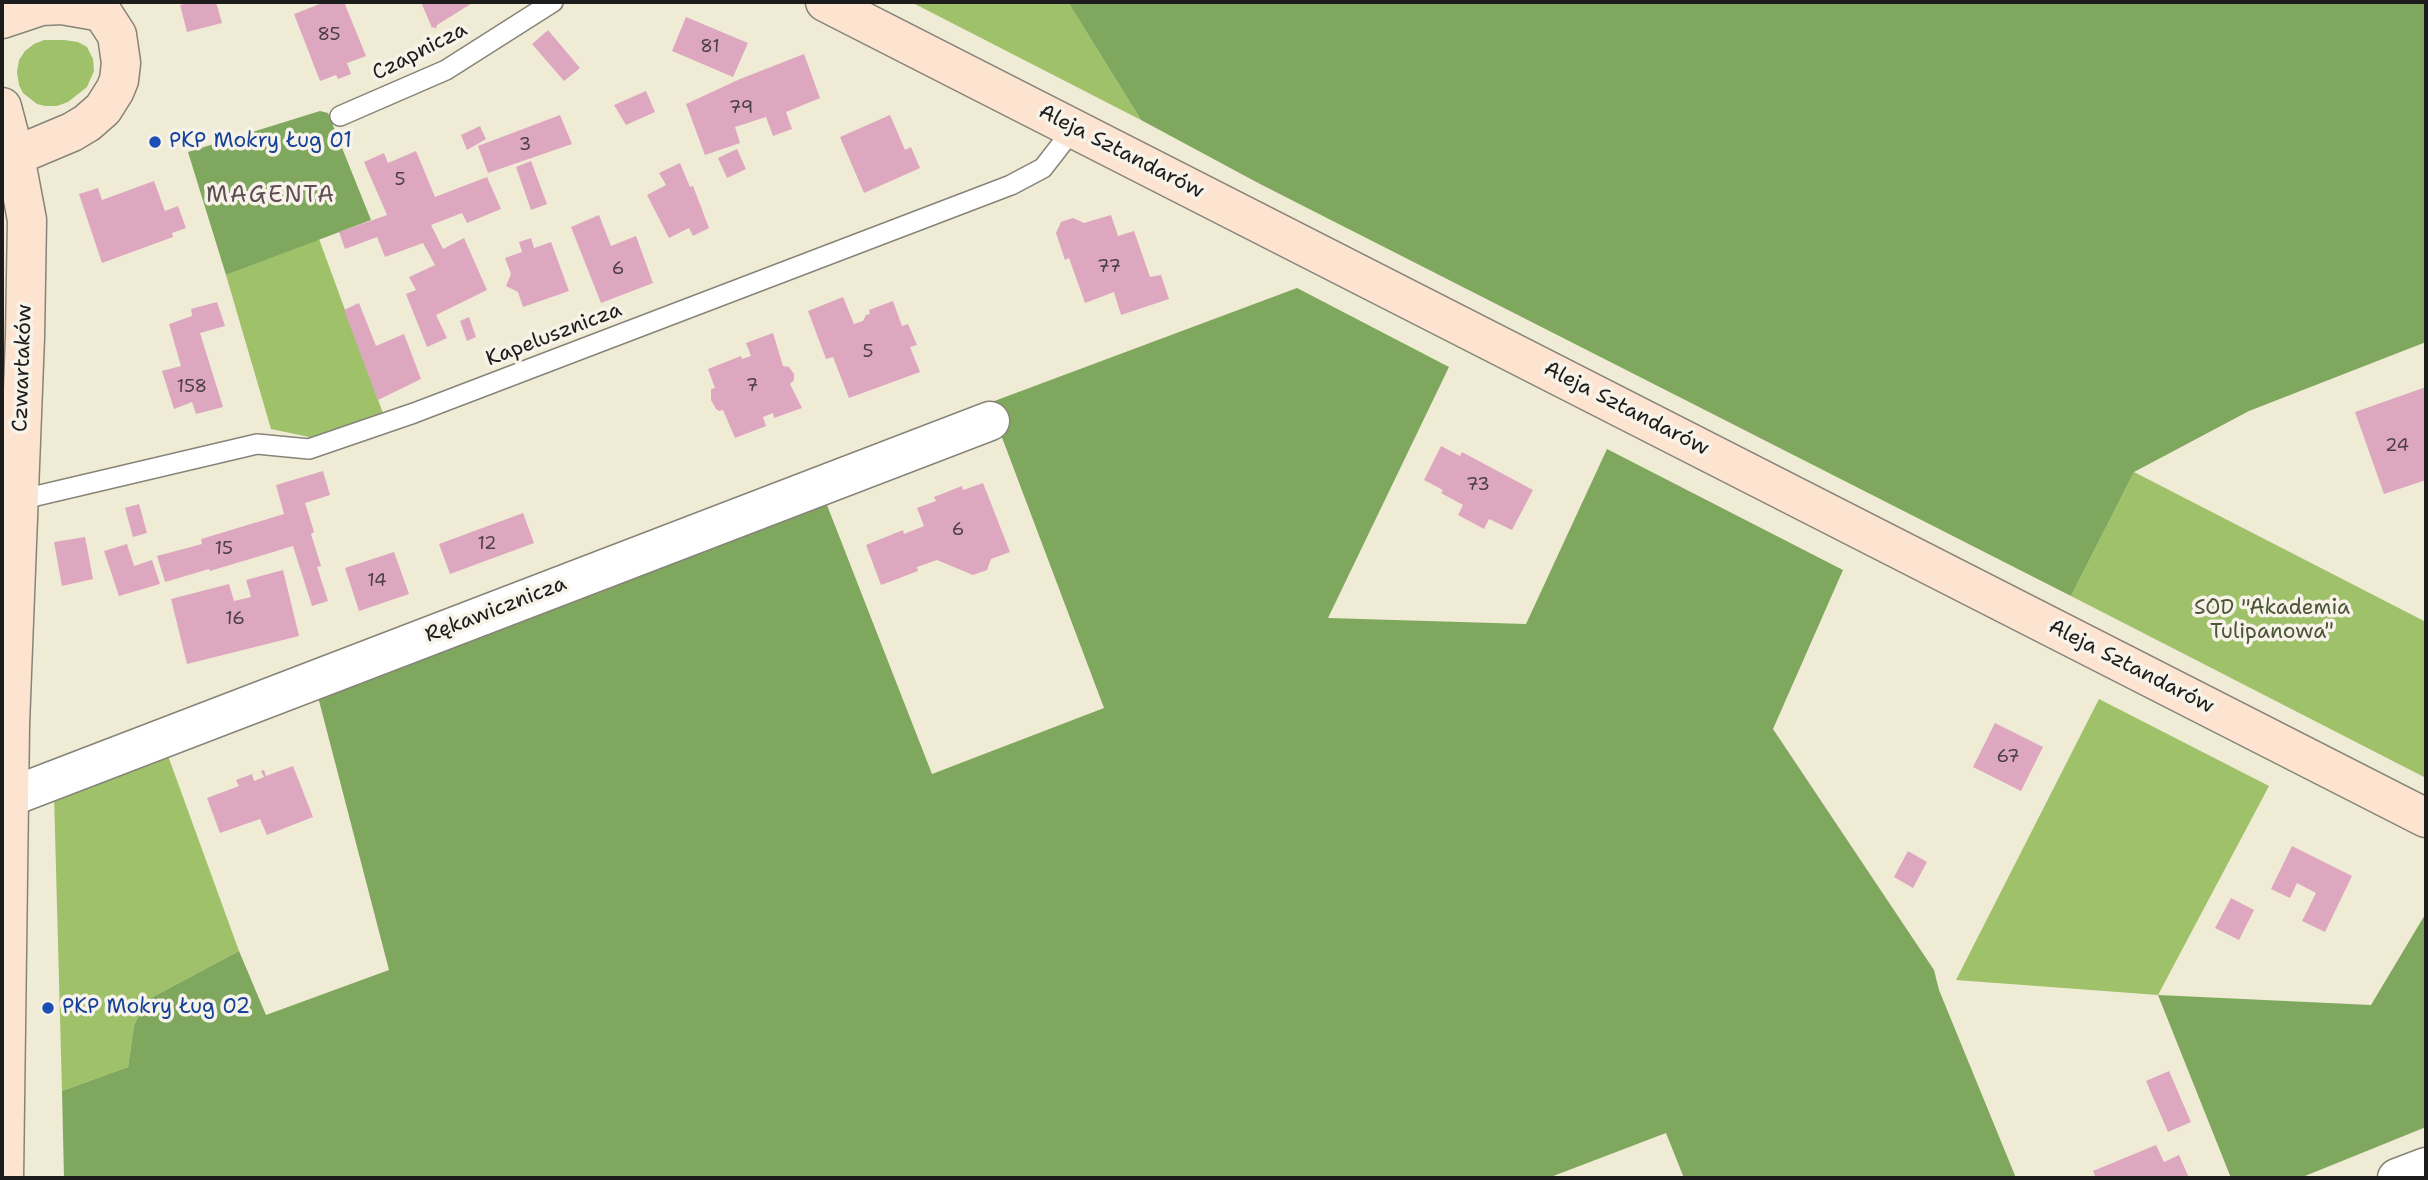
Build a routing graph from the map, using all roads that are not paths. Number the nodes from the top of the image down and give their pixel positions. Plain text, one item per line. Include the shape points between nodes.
1 (553, 2) edge
2 (825, 2) edge
3 (105, 7) edge
4 (2, 19) edge
5 (2, 107) edge
6 (340, 116) dead end
7 (1074, 128) junction
8 (15, 156) junction
9 (990, 421) dead end
10 (13, 522) edge
11 (5, 799) edge
12 (2426, 818) edge
13 (2426, 1167) edge
14 (4, 1178) edge
15 (2397, 1178) edge

1 - 6 lane, Czapnicza via 446,70
2 - 7 street, Aleja Sztandarów
3 - 4 street via 41,6
3 - 8 street via 117,36 121,63 115,90 87,123
5 - 8 street, Czwartaków
7 - 10 lane, Kapelusznicza via 1043,168 1012,185 414,413 309,449 257,444
7 - 12 street, Aleja Sztandarów
8 - 10 street, Czwartaków via 27,220
9 - 11 street, Rękawicznicza
10 - 11 street, Czwartaków
11 - 14 street, Czwartaków
13 - 15 street

